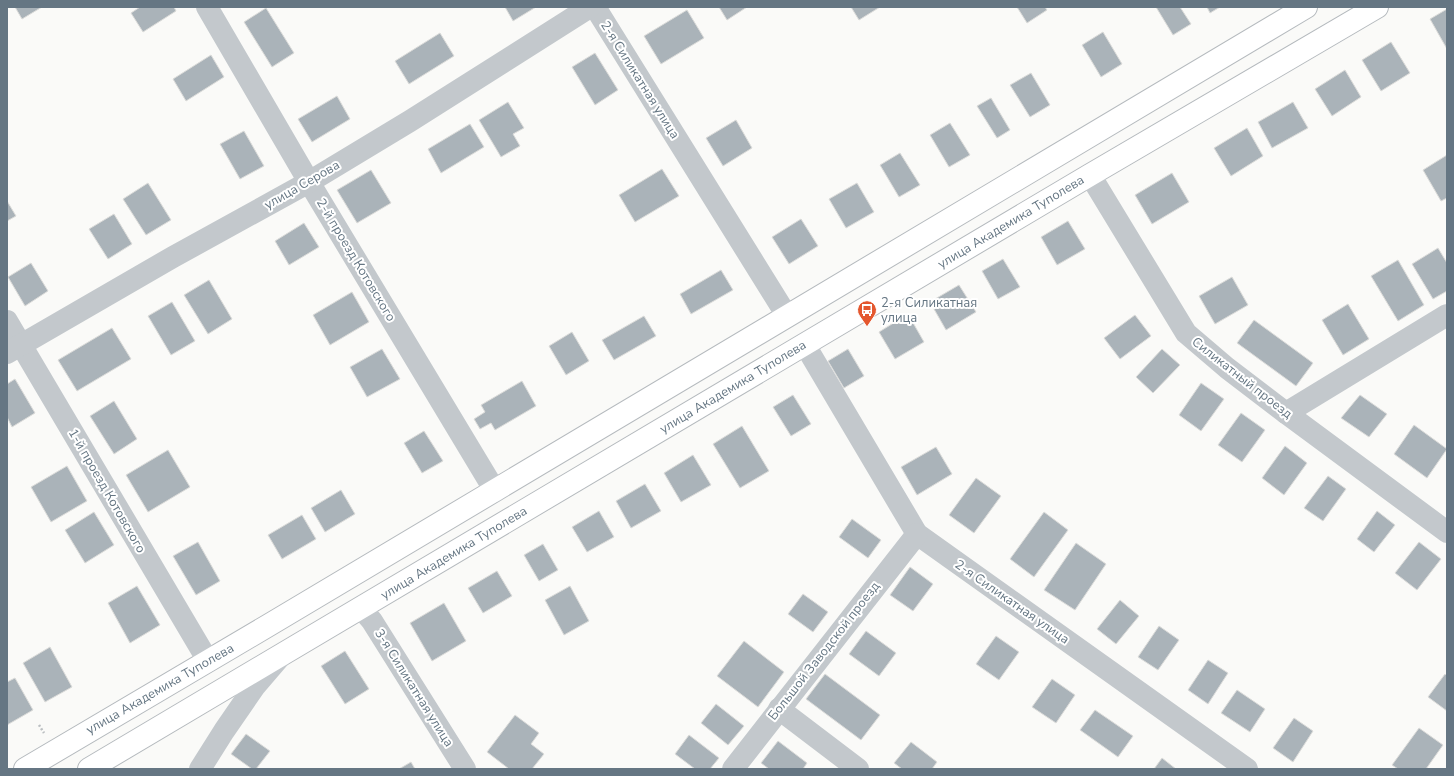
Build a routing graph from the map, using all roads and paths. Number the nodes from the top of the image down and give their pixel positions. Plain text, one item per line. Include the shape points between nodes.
1 (206, 7) edge
2 (590, 7) edge
3 (595, 7) edge
4 (1306, 7) edge
5 (1377, 7) edge
6 (1090, 175) junction
7 (309, 182) junction
8 (812, 302) junction
9 (1447, 315) edge
10 (787, 316) junction
11 (7, 321) edge
12 (804, 345) junction
13 (14, 348) edge
14 (783, 357) junction
15 (1286, 413) junction
16 (495, 491) junction
17 (1447, 532) edge
18 (916, 534) junction
19 (361, 608) junction
20 (269, 625) junction
21 (282, 655) junction
22 (208, 661) junction
23 (778, 709) junction
24 (25, 769) edge
25 (89, 769) edge
26 (200, 769) edge
27 (465, 769) edge
28 (733, 769) edge
29 (858, 769) edge
30 (1247, 769) edge

1 - 7 street, 2-й проезд Котовского
2 - 7 street, улица Серова
3 - 10 street, 2-я Силикатная улица
4 - 8 main road, улица Академика Туполева
5 - 6 main road, улица Академика Туполева
6 - 12 main road, улица Академика Туполева
6 - 15 street, Силикатный проезд via 1186,333
7 - 13 street, улица Серова
7 - 16 street, 2-й проезд Котовского
8 - 10 main road, улица Академика Туполева
8 - 12 main road via 805,312 802,324
9 - 15 street
10 - 14 main road via 790,337
10 - 16 main road, улица Академика Туполева
11 - 13 street, 1-й проезд Котовского
12 - 14 main road, улица Академика Туполева
12 - 18 street, 2-я Силикатная улица
13 - 22 street, 1-й проезд Котовского
14 - 19 main road, улица Академика Туполева
15 - 17 street, Силикатный проезд
16 - 20 main road, улица Академика Туполева
18 - 23 street, Большой Заводской проезд
18 - 30 street, 2-я Силикатная улица
19 - 21 main road, улица Академика Туполева
19 - 27 street, 3-я Силикатная улица via 372,621
20 - 21 main road via 263,648
20 - 22 main road, улица Академика Туполева
21 - 25 main road, улица Академика Туполева
21 - 26 street via 255,686
22 - 24 main road, улица Академика Туполева
23 - 28 street, Большой Заводской проезд
23 - 29 street

